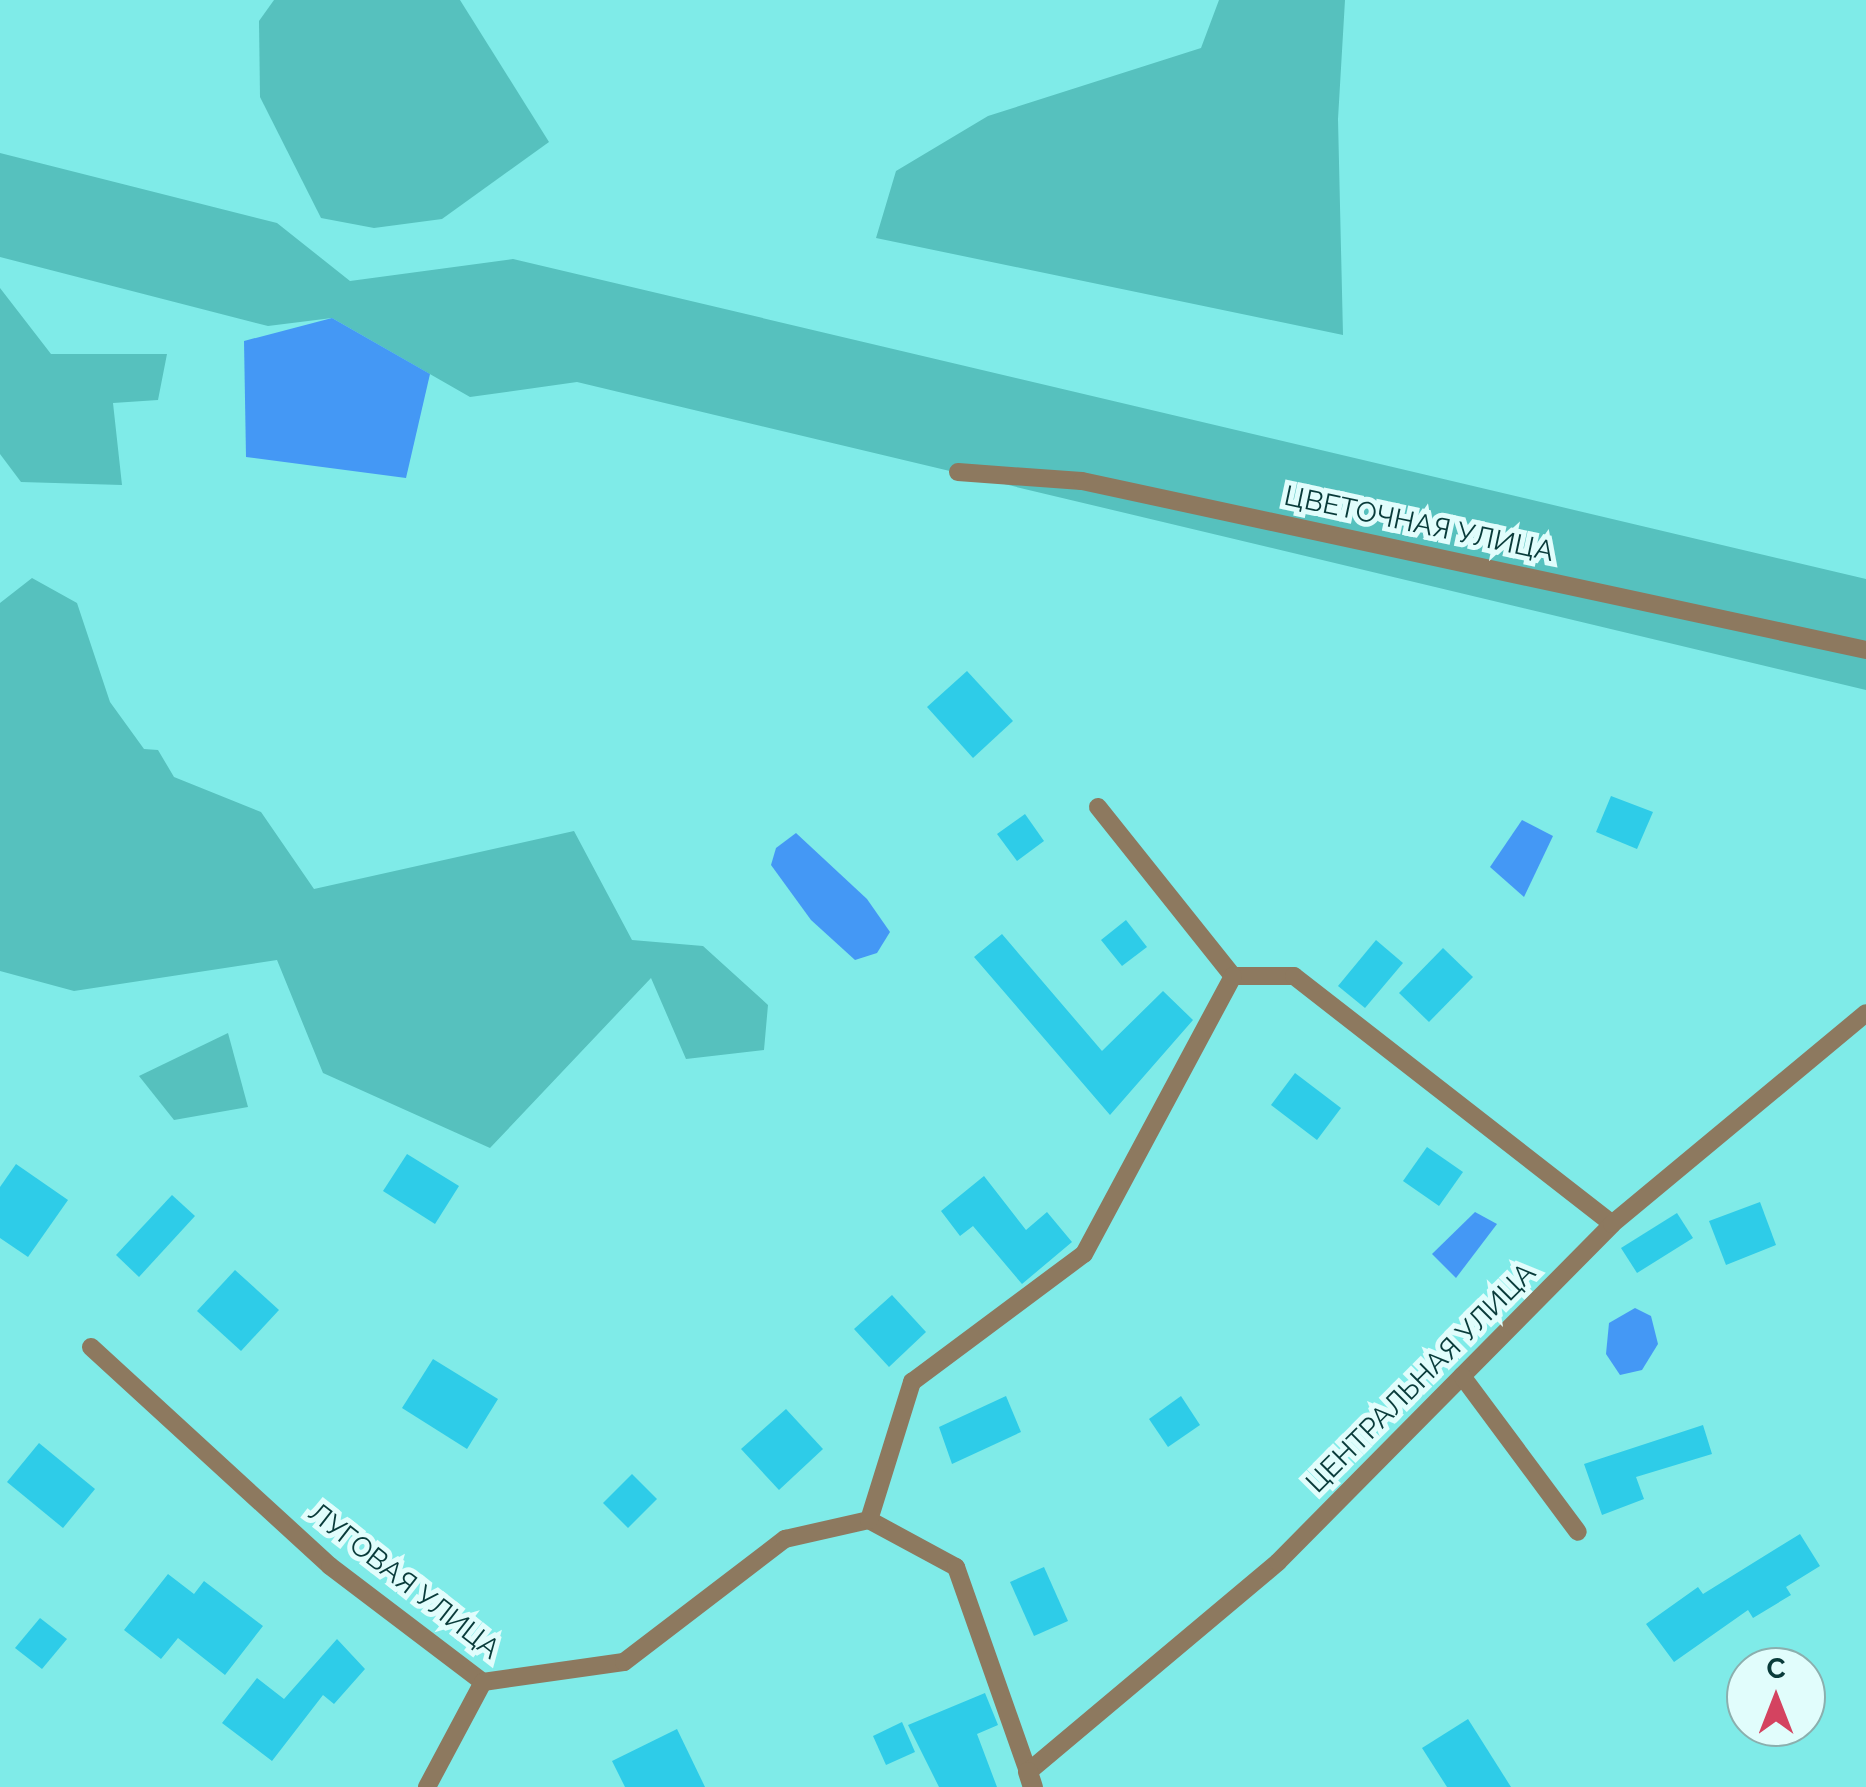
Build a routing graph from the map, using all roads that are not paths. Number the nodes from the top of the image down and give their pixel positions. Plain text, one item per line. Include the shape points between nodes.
1 (958, 472) dead end
2 (1866, 650) edge
3 (1098, 807) dead end
4 (1232, 976) junction
5 (1866, 1013) edge
6 (1612, 1224) junction
7 (91, 1348) dead end
8 (1462, 1376) junction
9 (869, 1520) junction
10 (1578, 1532) dead end
11 (483, 1682) junction
12 (1030, 1780) edge
13 (427, 1787) edge

1 - 2 lane, ЦВЕТОЧНАЯ УЛИЦА via 1082,481
3 - 4 lane
4 - 6 lane via 1294,976
4 - 9 lane via 1084,1254 912,1382
5 - 6 lane, ЦЕНТРАЛЬНАЯ УЛИЦА
6 - 8 lane, ЦЕНТРАЛЬНАЯ УЛИЦА
7 - 11 lane, ЛУГОВАЯ УЛИЦА via 330,1566
8 - 10 lane
8 - 12 lane, ЦЕНТРАЛЬНАЯ УЛИЦА via 1278,1562
9 - 11 lane, ЛУГОВАЯ УЛИЦА via 785,1540 624,1662
9 - 12 lane via 956,1567
11 - 13 lane

